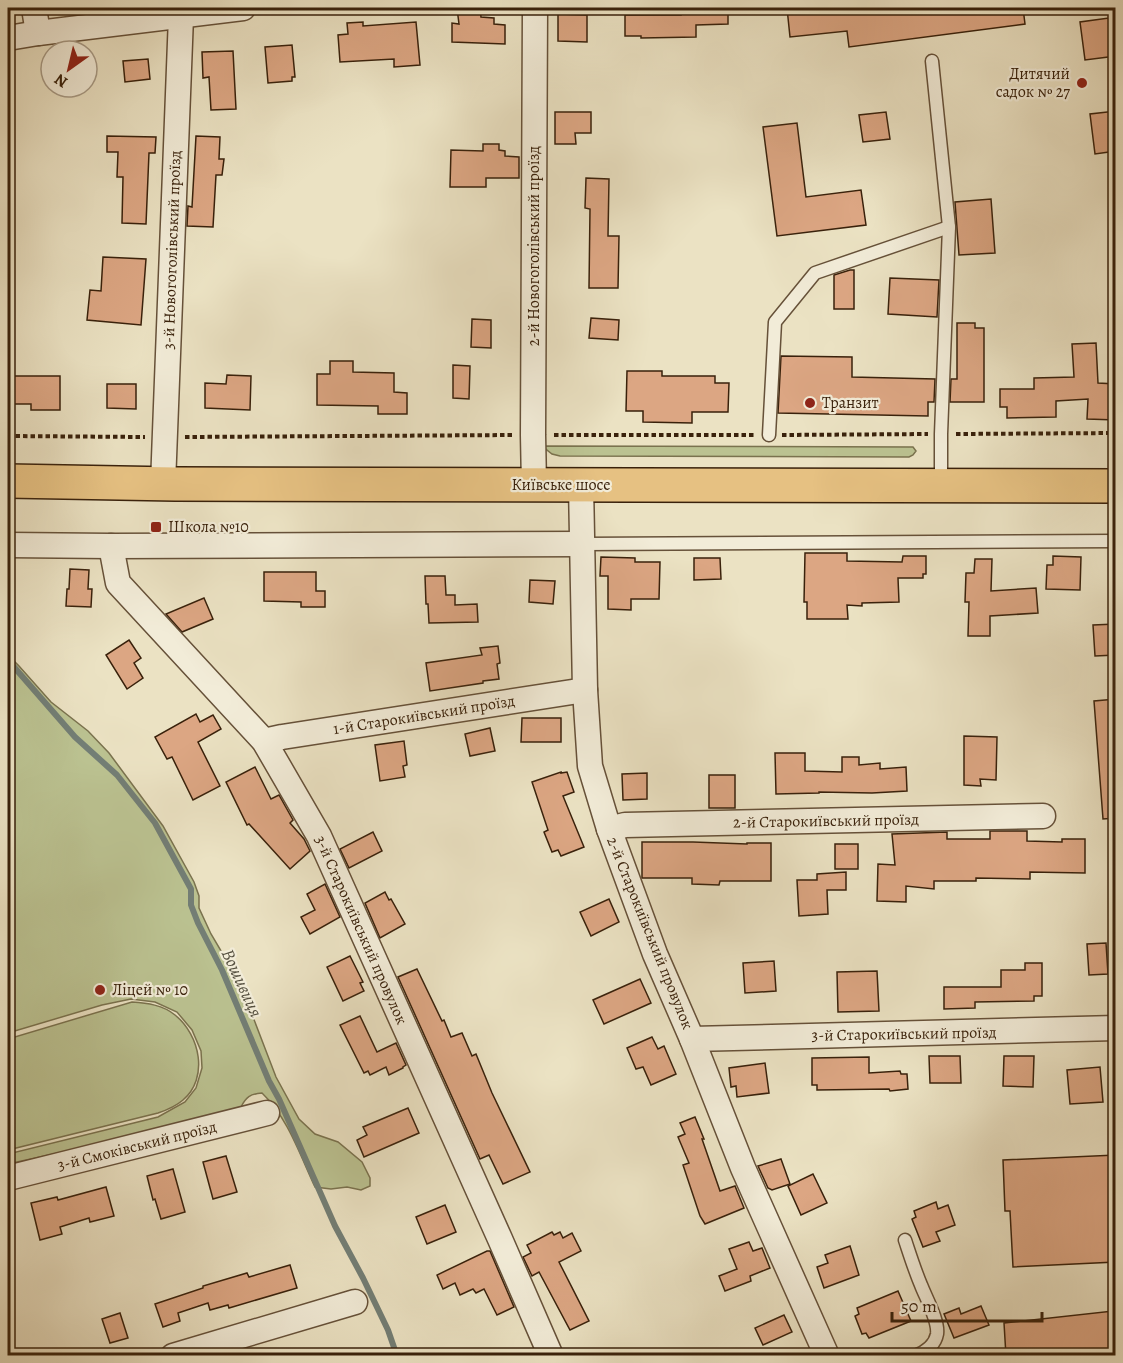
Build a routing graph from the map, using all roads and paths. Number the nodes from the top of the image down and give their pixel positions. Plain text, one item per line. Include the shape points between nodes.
1 (34, 8) edge
2 (243, 8) edge
3 (535, 8) edge
4 (181, 16) junction
5 (38, 33) junction
6 (8, 38) edge
7 (932, 61) dead end
8 (949, 227) junction
9 (1116, 433) edge
10 (940, 434) junction
11 (533, 435) junction
12 (769, 435) junction
13 (8, 436) edge
14 (166, 437) junction
15 (8, 482) edge
16 (163, 484) junction
17 (534, 485) junction
18 (581, 485) junction
19 (941, 486) junction
20 (1116, 486) edge
21 (1116, 541) edge
22 (583, 544) junction
23 (8, 545) edge
24 (111, 546) junction
25 (585, 690) junction
26 (264, 741) junction
27 (1043, 816) dead end
28 (609, 829) junction
29 (1116, 1028) edge
30 (692, 1039) junction
31 (267, 1113) dead end
32 (8, 1178) edge
33 (905, 1240) dead end
34 (355, 1302) dead end
35 (173, 1356) edge
36 (551, 1356) edge
37 (827, 1356) edge
38 (915, 1356) edge

1 - 5 street
2 - 4 street
3 - 11 street, 2-й Новогоголівський проїзд
4 - 5 street
4 - 14 street, 3-й Новогоголівський проїзд
5 - 6 street
7 - 8 lane
8 - 10 lane
8 - 12 lane via 815,273 775,322
9 - 10 path
10 - 12 path
10 - 19 lane
11 - 12 path
11 - 14 path
11 - 17 street, 2-й Новогоголівський проїзд
13 - 14 path
14 - 16 street, 3-й Новогоголівський проїзд
15 - 16 main road, Київське шосе
16 - 17 main road, Київське шосе
17 - 18 main road, Київське шосе
18 - 19 main road, Київське шосе
18 - 22 street, 2-й Старокиївський провулок
19 - 20 main road, Київське шосе
21 - 22 lane
22 - 24 street
22 - 25 street, 2-й Старокиївський провулок
23 - 24 street
24 - 26 street, 3-й Старокиївський провулок via 118,583
25 - 26 street, 1-й Старокиївський проїзд
25 - 28 street, 2-й Старокиївський провулок via 590,766
26 - 36 street, 3-й Старокиївський провулок via 319,836
27 - 28 street, 2-й Старокиївський проїзд via 625,825
28 - 30 street, 2-й Старокиївський провулок via 655,954
29 - 30 street, 3-й Старокиївський проїзд
30 - 37 street, 2-й Старокиївський провулок via 743,1168
31 - 32 street, 3-й Смоківський проїзд
33 - 38 lane via 938,1333 934,1344
34 - 35 street

